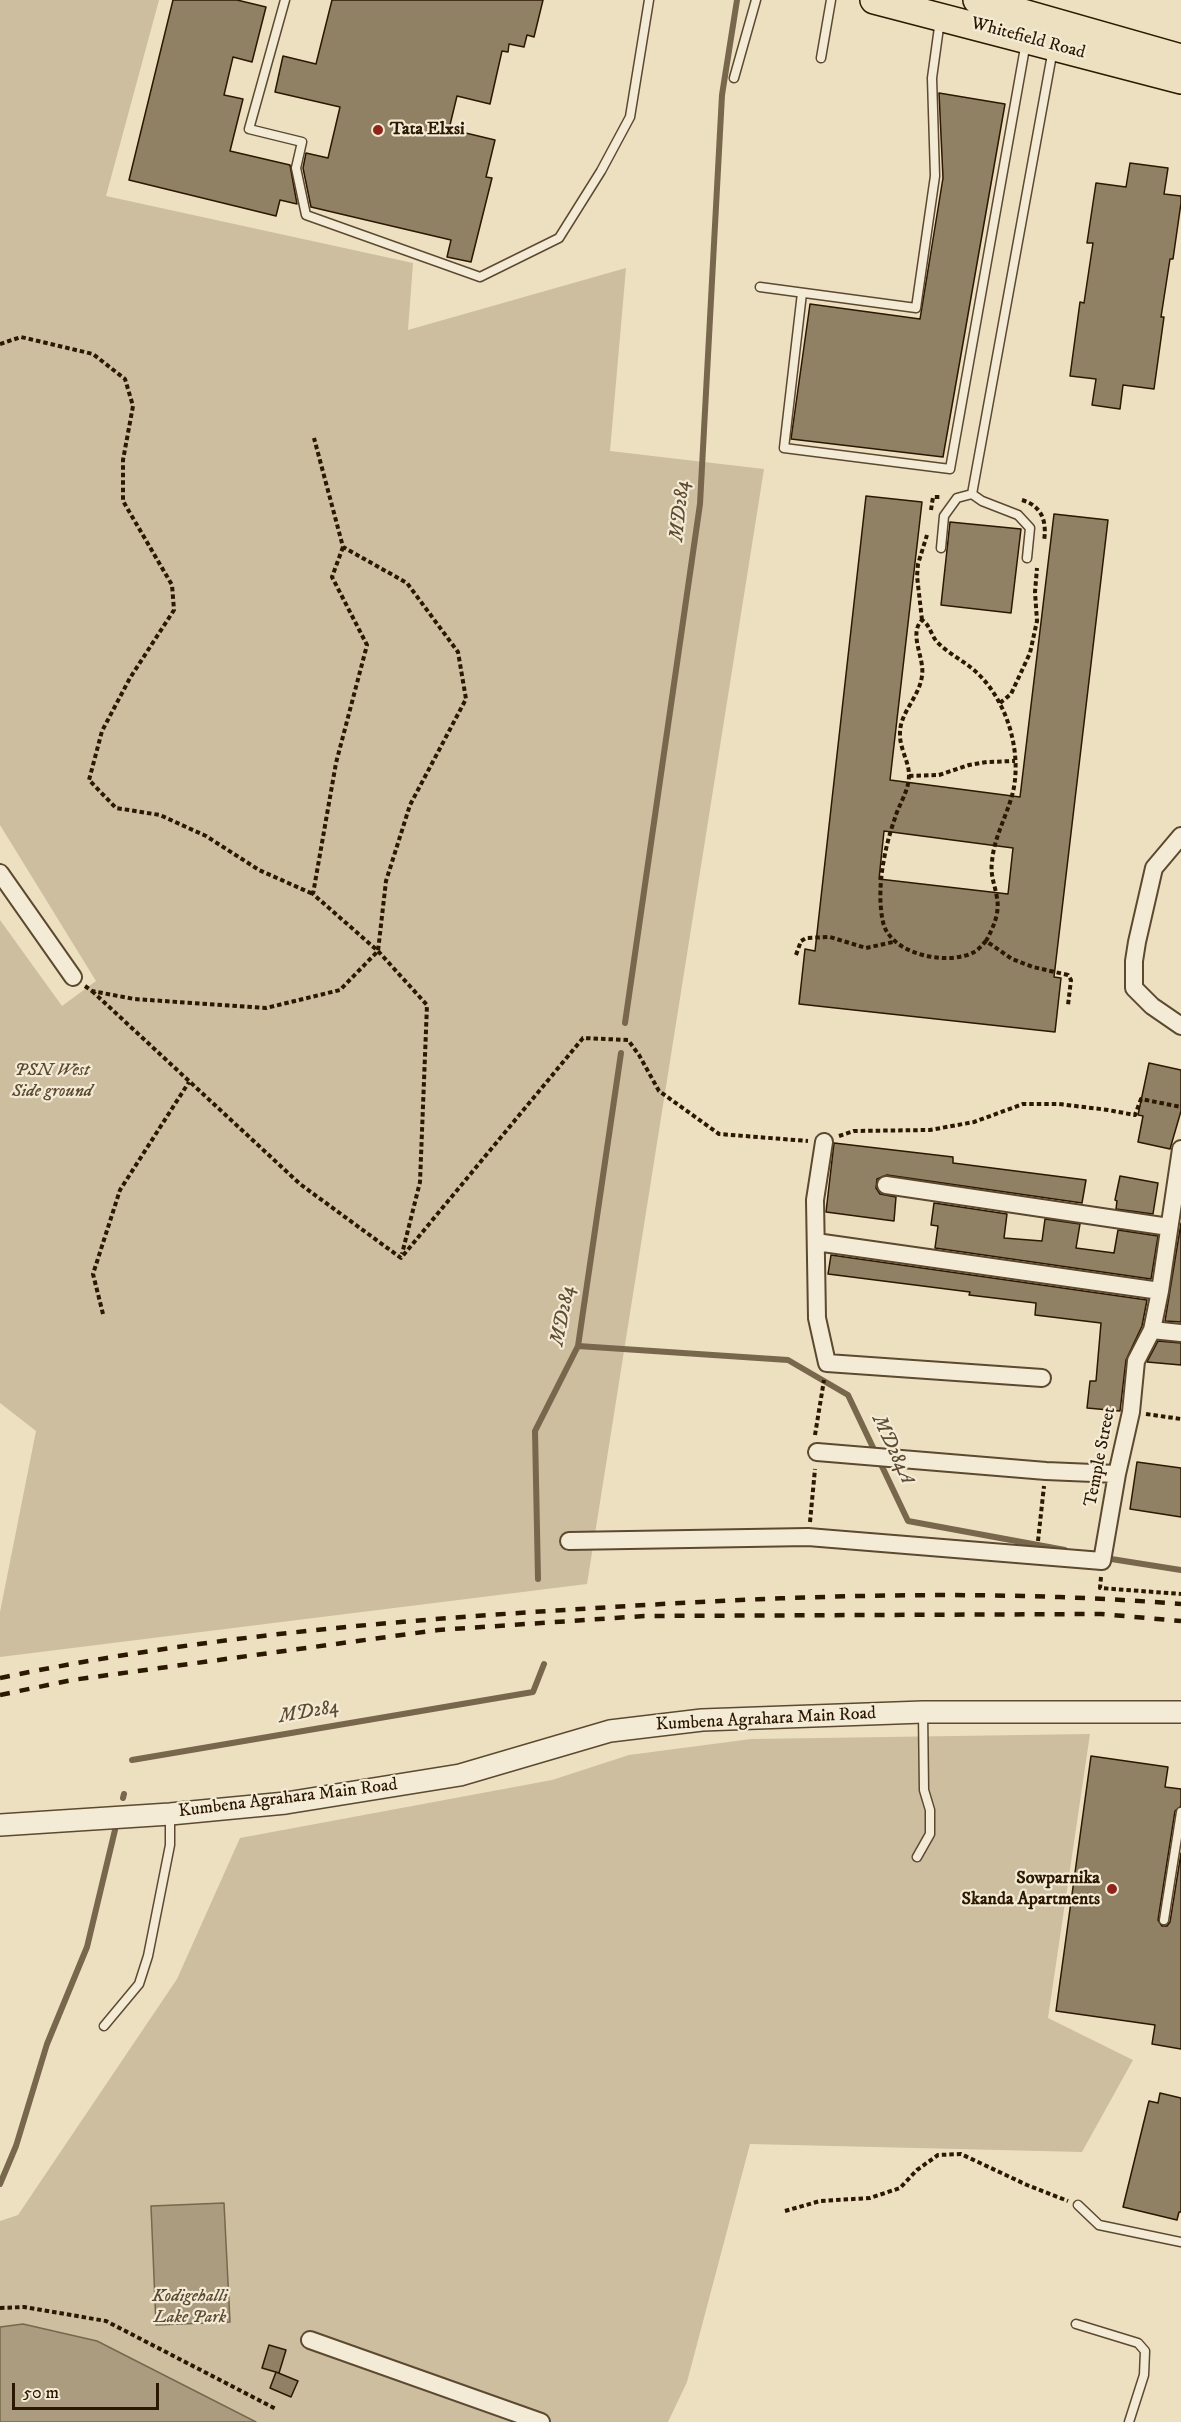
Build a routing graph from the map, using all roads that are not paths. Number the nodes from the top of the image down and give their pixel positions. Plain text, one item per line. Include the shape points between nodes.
1 (285, 0) edge
2 (649, 0) edge
3 (756, 0) edge
4 (831, 0) edge
5 (874, 0) edge
6 (988, 1) edge
7 (940, 17) junction
8 (1030, 20) junction
9 (1054, 47) junction
10 (821, 58) dead end
11 (1181, 58) edge
12 (734, 78) dead end
13 (1181, 80) edge
14 (759, 287) dead end
15 (802, 293) junction
16 (972, 494) junction
17 (940, 548) dead end
18 (1027, 558) dead end
19 (1181, 836) edge
20 (0, 873) edge
21 (73, 976) road end
22 (1181, 1026) edge
23 (824, 1142) road end
24 (1181, 1149) edge
25 (886, 1185) dead end
26 (1169, 1227) junction
27 (816, 1242) junction
28 (1160, 1292) junction
29 (1152, 1330) junction
30 (1181, 1333) edge
31 (1042, 1378) dead end
32 (817, 1452) dead end
33 (1117, 1474) junction
34 (569, 1541) dead end
35 (923, 1712) junction
36 (1181, 1712) edge
37 (1181, 1812) edge
38 (170, 1814) junction
39 (0, 1825) edge
40 (917, 1857) dead end
41 (1164, 1920) dead end
42 (104, 2026) dead end
43 (1078, 2205) road end
44 (1181, 2242) edge
45 (1076, 2324) dead end
46 (310, 2340) dead end
47 (541, 2422) edge
48 (1129, 2422) edge

1 - 2 lane via 249,129 302,142 296,168 306,215 480,277 559,238 601,171 630,117
3 - 12 lane
4 - 10 lane
5 - 7 main road, Whitefield Road
6 - 8 main road, Whitefield Road
7 - 8 main road, Whitefield Road
7 - 15 lane via 932,78 935,176 916,308
8 - 9 main road, Whitefield Road
8 - 11 main road, Whitefield Road
8 - 15 lane via 950,469 784,448
9 - 13 main road, Whitefield Road
9 - 16 lane
14 - 15 lane
16 - 17 lane via 957,498 944,516
16 - 18 lane via 1018,515 1030,528
19 - 22 street via 1154,868 1134,961 1134,988
20 - 21 street
23 - 27 street via 815,1200
24 - 26 street
25 - 26 street
26 - 28 street
27 - 28 street
27 - 31 street via 817,1318 827,1363
28 - 29 street
29 - 30 street
29 - 33 street, Temple Street via 1136,1361 1131,1412
32 - 33 street
33 - 34 street, Temple Street via 1102,1561 808,1537
35 - 36 street, Kumbena Agrahara Main Road
35 - 38 street, Kumbena Agrahara Main Road via 702,1720 610,1731 460,1775 286,1803
35 - 40 lane via 924,1790 930,1810 930,1834
37 - 41 lane
38 - 39 street, Kumbena Agrahara Main Road
38 - 42 lane via 170,1845 148,1956 139,1984
43 - 44 lane via 1099,2225
45 - 48 lane via 1138,2343 1145,2351 1144,2375
46 - 47 street

